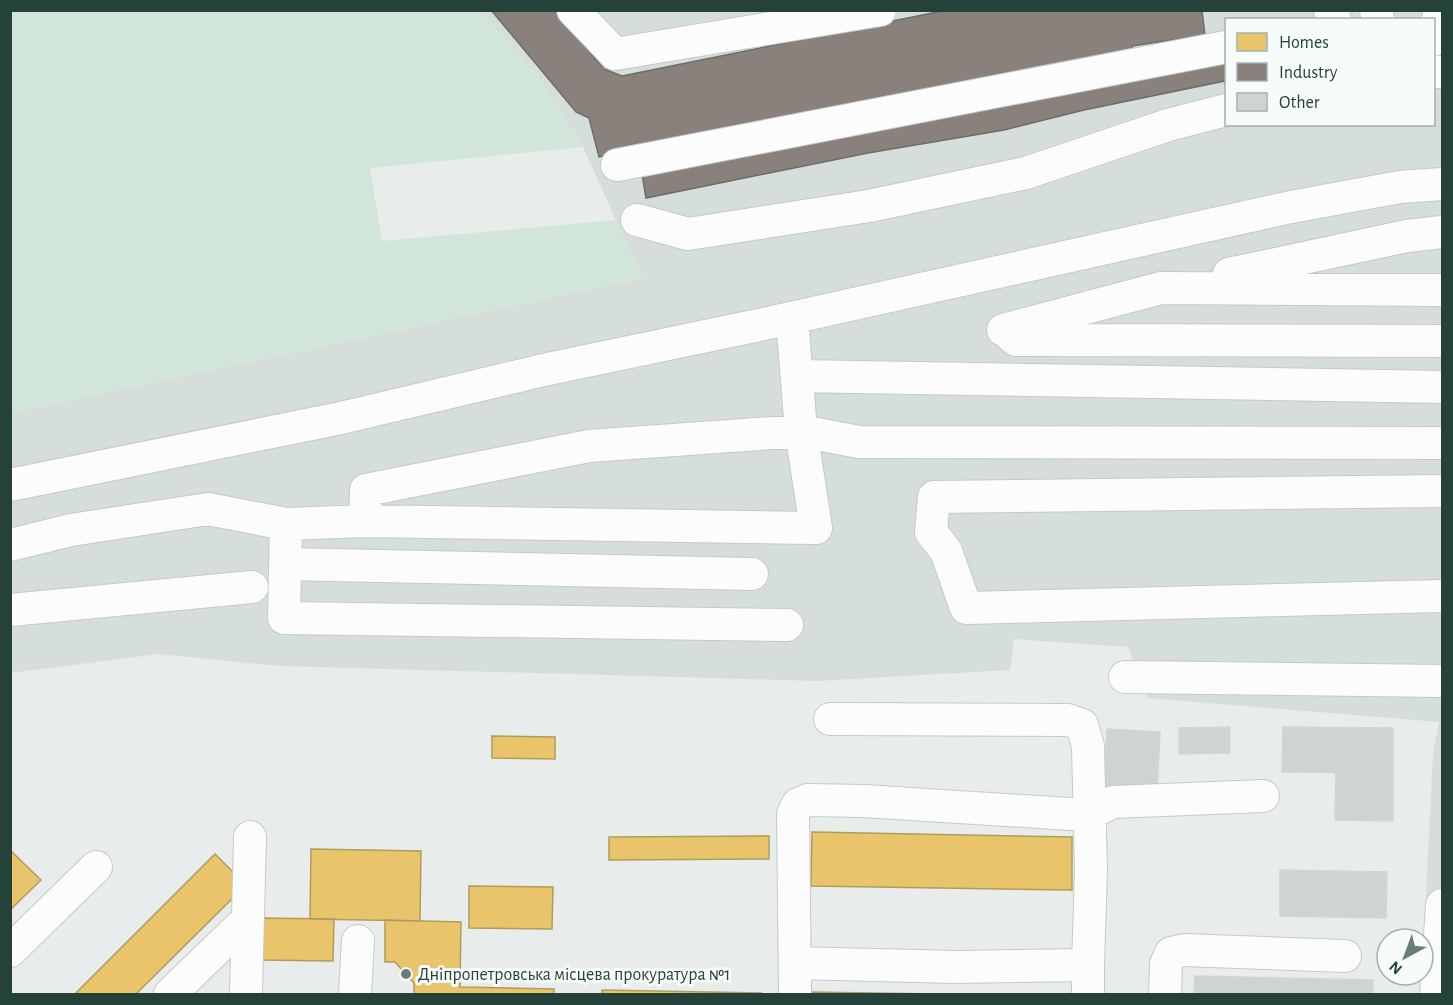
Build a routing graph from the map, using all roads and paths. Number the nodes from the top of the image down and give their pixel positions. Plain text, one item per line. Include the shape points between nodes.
1 (573, 10) edge
2 (880, 10) edge
3 (1440, 10) edge
4 (1435, 35) edge
5 (1225, 47) edge
6 (1225, 111) edge
7 (617, 165) dead end
8 (1443, 184) edge
9 (637, 220) dead end
10 (1443, 232) edge
11 (1161, 288) junction
12 (1443, 290) edge
13 (792, 318) junction
14 (1443, 341) edge
15 (797, 375) junction
16 (1443, 387) edge
17 (801, 431) junction
18 (1443, 443) edge
19 (10, 485) edge
20 (1443, 491) edge
21 (365, 521) junction
22 (286, 524) junction
23 (10, 545) edge
24 (285, 564) junction
25 (752, 574) dead end
26 (252, 587) dead end
27 (1443, 596) edge
28 (10, 610) edge
29 (787, 625) dead end
30 (1125, 677) dead end
31 (1443, 681) edge
32 (830, 719) dead end
33 (1263, 796) dead end
34 (1087, 814) junction
35 (250, 837) dead end
36 (96, 867) dead end
37 (1443, 905) edge
38 (248, 919) junction
39 (358, 941) dead end
40 (10, 951) edge
41 (1345, 956) dead end
42 (795, 963) junction
43 (1088, 980) edge
44 (170, 994) edge
45 (246, 994) edge
46 (356, 994) edge
47 (795, 994) edge
48 (1165, 994) edge
49 (1436, 994) edge

1 - 2 street via 615,54
3 - 4 street
5 - 7 street
6 - 9 street via 1168,125 1026,173 869,206 688,234
8 - 13 street via 1400,187 1291,207
10 - 11 street via 1407,236
11 - 12 street
11 - 14 street via 1003,330 1016,340
13 - 15 street
13 - 19 street via 548,369 341,418
15 - 16 street
15 - 17 street
17 - 18 street via 859,442
17 - 21 street via 589,446 366,490
17 - 21 street via 816,528
20 - 27 street via 934,497 931,532 946,551 966,608
21 - 22 street
22 - 23 street via 208,509 71,530
22 - 24 street
24 - 25 street
24 - 29 street via 284,618
26 - 28 street
30 - 31 street
32 - 34 street via 1068,720 1082,725 1088,746
33 - 34 street via 1113,802
34 - 42 street via 864,801 808,800 798,804 793,814
34 - 43 street via 1091,870
35 - 38 street
36 - 40 street
37 - 49 street
38 - 44 street
38 - 45 street
39 - 46 street
41 - 48 street via 1171,953 1166,964
42 - 43 street via 956,967
42 - 47 street

